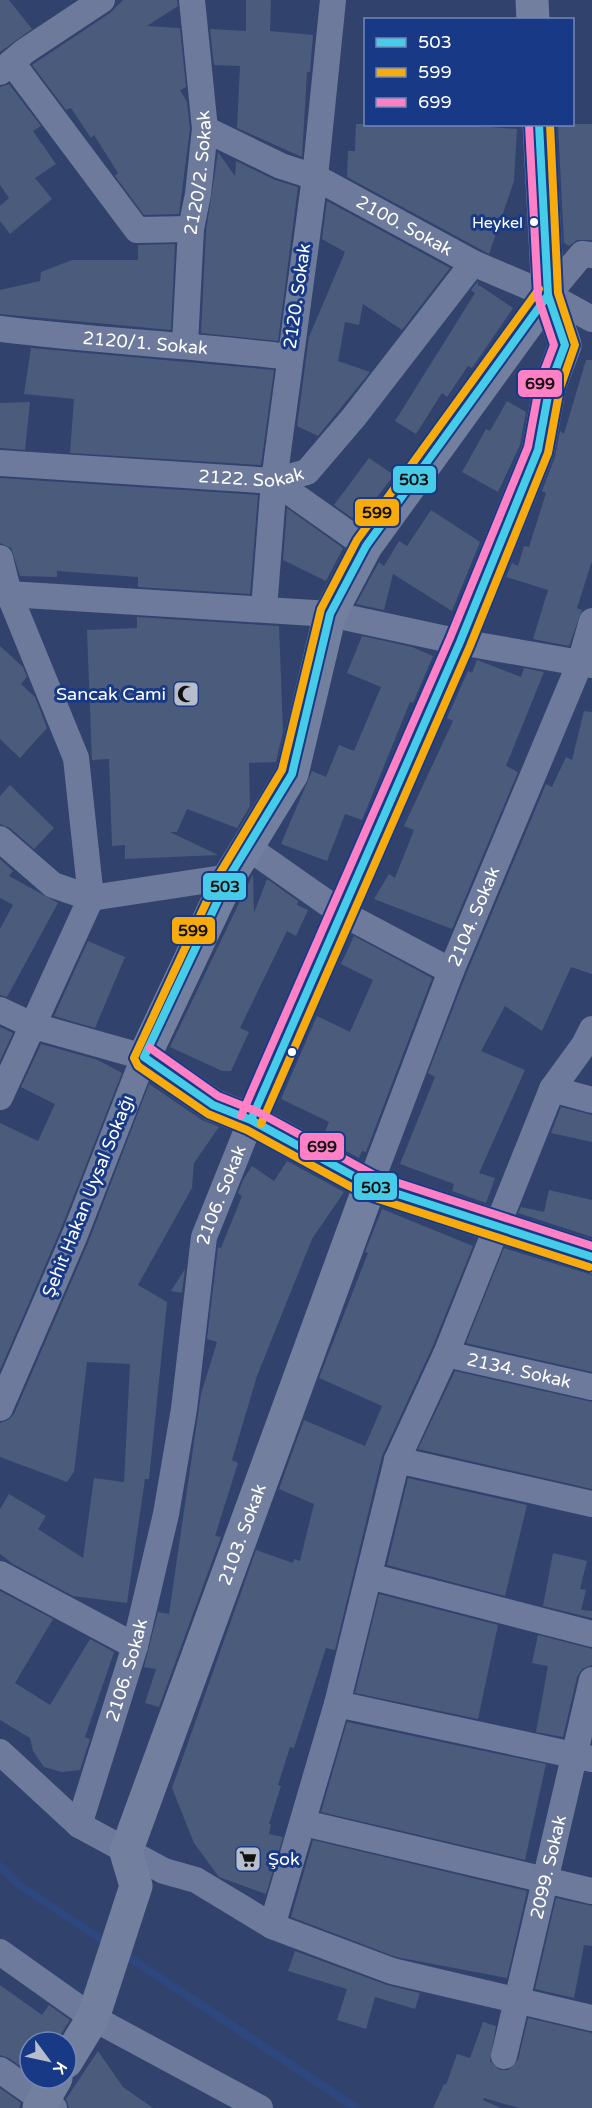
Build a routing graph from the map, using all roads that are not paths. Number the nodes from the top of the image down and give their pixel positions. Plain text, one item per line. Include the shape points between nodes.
1 (102, 0) edge
2 (192, 0) edge
3 (333, 0) edge
4 (532, 0) edge
5 (533, 18) edge
6 (6, 68) edge
7 (539, 126) edge
8 (205, 129) junction
9 (315, 177) junction
10 (191, 229) junction
11 (592, 255) edge
12 (473, 263) junction
13 (548, 295) junction
14 (592, 319) edge
15 (0, 329) edge
16 (185, 344) junction
17 (288, 357) junction
18 (0, 463) edge
19 (274, 481) junction
20 (366, 546) junction
21 (0, 558) edge
22 (9, 594) junction
23 (264, 609) junction
24 (330, 614) junction
25 (592, 621) edge
26 (460, 642) junction
27 (586, 664) edge
28 (0, 839) edge
29 (246, 846) junction
30 (229, 877) junction
31 (91, 898) junction
32 (340, 912) junction
33 (451, 971) junction
34 (0, 1010) edge
35 (34, 1026) junction
36 (592, 1029) edge
37 (144, 1057) junction
38 (552, 1089) junction
39 (0, 1096) edge
40 (592, 1100) edge
41 (251, 1120) junction
42 (370, 1185) junction
43 (495, 1227) junction
44 (592, 1257) edge
45 (447, 1354) junction
46 (592, 1387) edge
47 (0, 1408) edge
48 (397, 1461) junction
49 (592, 1504) edge
50 (0, 1574) edge
51 (369, 1576) junction
52 (592, 1634) edge
53 (135, 1646) junction
54 (592, 1680) edge
55 (337, 1704) junction
56 (0, 1752) edge
57 (583, 1756) edge
58 (304, 1823) junction
59 (79, 1825) junction
60 (126, 1852) junction
61 (546, 1882) junction
62 (592, 1891) edge
63 (272, 1926) junction
64 (0, 1952) edge
65 (518, 2001) junction
66 (94, 2013) junction
67 (592, 2018) edge
68 (78, 2041) edge
69 (504, 2056) dead end
70 (0, 2070) edge
71 (48, 2098) edge
72 (260, 2108) edge

1 - 6 street
2 - 8 street, 2120/2. Sokak
3 - 9 street, 2120. Sokak
4 - 5 main road
6 - 10 street via 137,230
7 - 13 main road, 2106. Sokak
8 - 9 street, 2100. Sokak via 281,166
8 - 10 street, 2120/2. Sokak
9 - 12 street, 2100. Sokak
9 - 17 street, 2120. Sokak
10 - 16 street, 2120/2. Sokak
11 - 13 street via 582,254
12 - 13 street, 2100. Sokak
12 - 19 street, 2122. Sokak via 307,472
13 - 14 street, 2100. Sokak
13 - 20 main road, Şehit Hakan Uysal Sokağı
13 - 26 main road, 2106. Sokak via 565,345 550,385 538,450
15 - 16 street, 2120/1. Sokak via 91,340
16 - 17 street, 2120/1. Sokak
17 - 19 street, 2120. Sokak
18 - 19 street, 2122. Sokak
19 - 20 street
19 - 23 street, 2120. Sokak
20 - 24 main road, Şehit Hakan Uysal Sokağı
21 - 22 street
22 - 23 street
22 - 31 street via 76,758
23 - 24 street
24 - 26 street
24 - 29 main road, Şehit Hakan Uysal Sokağı via 292,774
25 - 27 street, 2104. Sokak
26 - 27 street
26 - 32 main road, 2106. Sokak
27 - 33 street, 2104. Sokak
28 - 31 street via 52,885
29 - 30 main road, Şehit Hakan Uysal Sokağı
29 - 32 street
30 - 31 street
30 - 37 main road, Şehit Hakan Uysal Sokağı
31 - 35 street
32 - 33 street
32 - 41 main road, 2106. Sokak
33 - 42 street, 2104. Sokak
34 - 35 street
35 - 37 street
35 - 39 street
36 - 38 street
37 - 41 main road via 213,1105
37 - 47 street, Şehit Hakan Uysal Sokağı via 74,1237
38 - 40 street
38 - 43 street
41 - 42 main road
41 - 53 street, 2106. Sokak via 204,1237 184,1409 166,1514
42 - 43 main road
42 - 60 main road, 2103. Sokak
43 - 44 main road
43 - 45 street
45 - 46 street, 2134. Sokak
45 - 48 street
48 - 49 street
48 - 51 street
50 - 53 street
51 - 52 street
51 - 55 street
53 - 59 street, 2106. Sokak
54 - 57 street, 2099. Sokak
55 - 57 street
55 - 58 street
56 - 59 street
57 - 61 street, 2099. Sokak
58 - 61 street
58 - 63 street
59 - 60 street
60 - 63 street via 164,1871 196,1880
60 - 66 main road via 136,1886
61 - 62 street
61 - 65 street, 2099. Sokak
63 - 65 street via 392,1971
64 - 66 street
65 - 67 street
65 - 69 street, 2099. Sokak
66 - 68 main road
66 - 72 street
70 - 71 street

